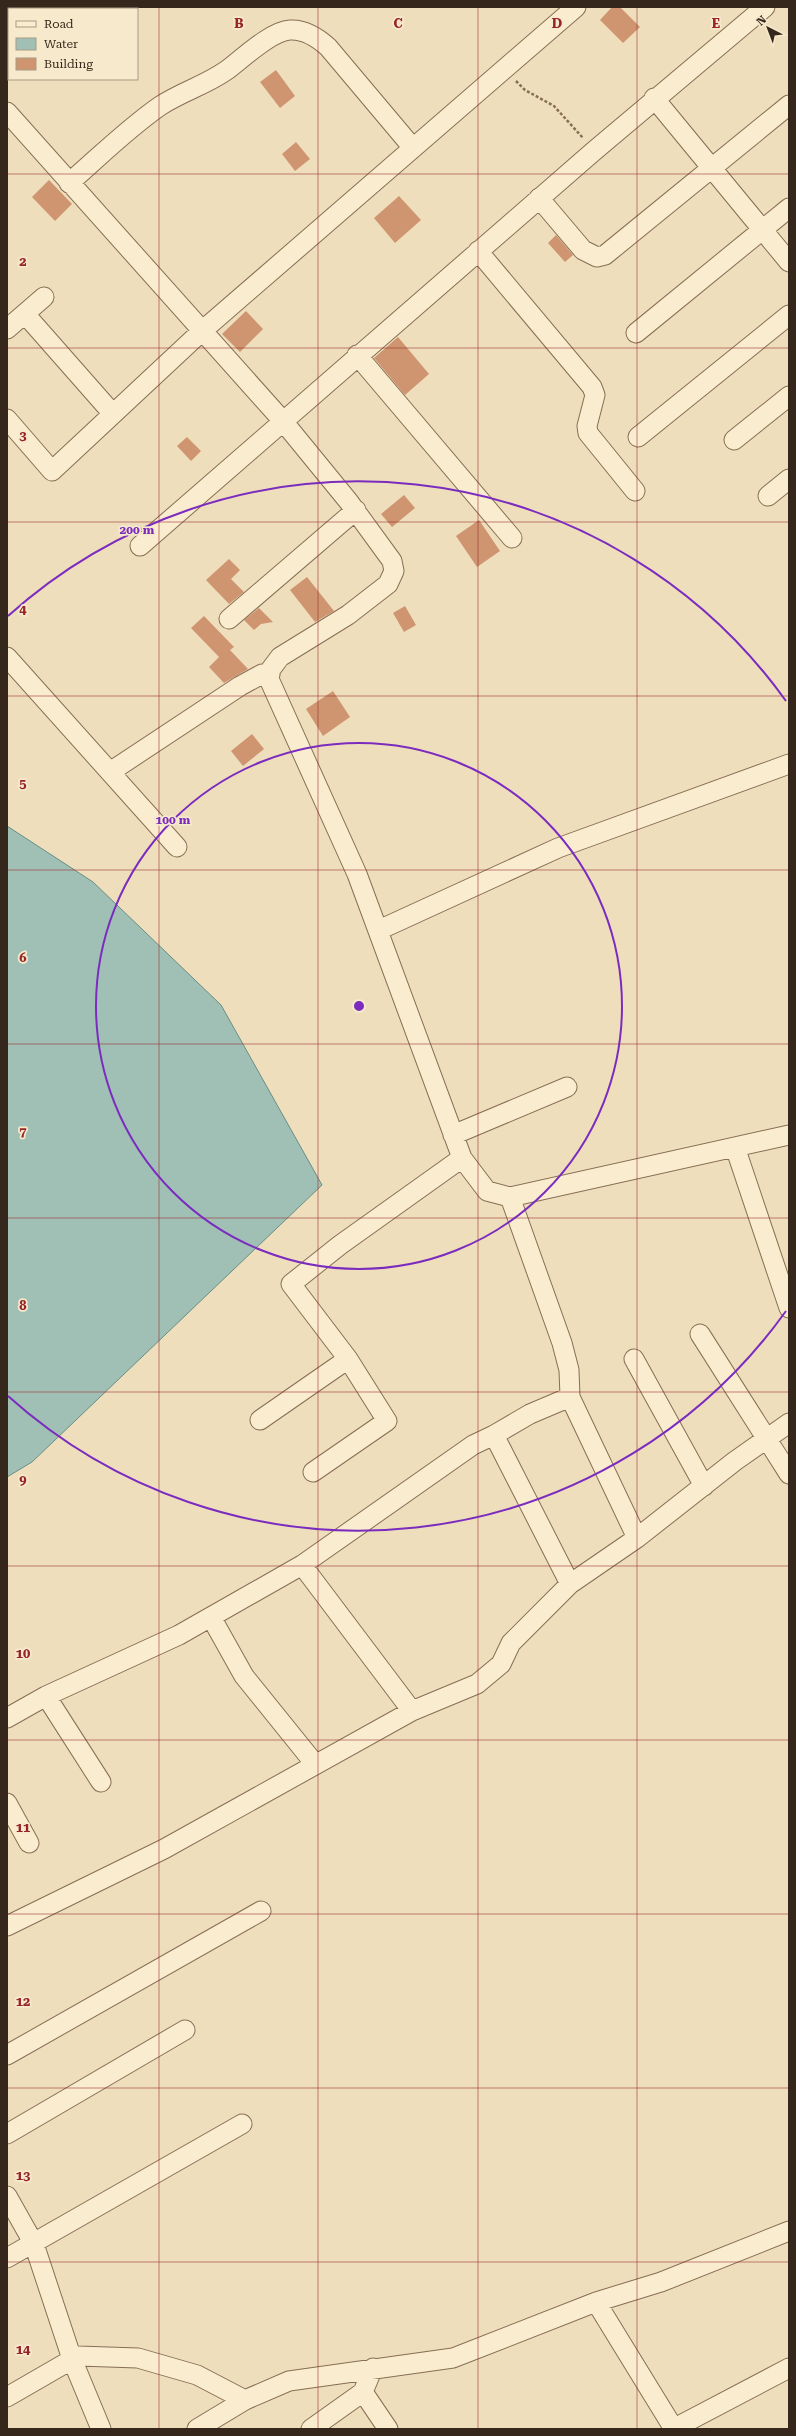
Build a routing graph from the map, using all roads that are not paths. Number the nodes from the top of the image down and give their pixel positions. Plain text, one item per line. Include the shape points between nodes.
1 (576, 7) edge
2 (765, 7) edge
3 (654, 98) junction
4 (789, 105) edge
5 (7, 112) edge
6 (413, 148) junction
7 (713, 168) junction
8 (69, 183) junction
9 (539, 198) junction
10 (789, 208) edge
11 (763, 229) junction
12 (478, 251) junction
13 (789, 262) edge
14 (44, 297) dead end
15 (24, 314) junction
16 (789, 315) edge
17 (7, 329) edge
18 (202, 331) junction
19 (636, 333) dead end
20 (357, 355) junction
21 (789, 396) edge
22 (113, 414) junction
23 (7, 419) edge
24 (282, 420) junction
25 (638, 437) dead end
26 (734, 440) dead end
27 (789, 479) edge
28 (635, 491) dead end
29 (768, 496) dead end
30 (356, 510) junction
31 (512, 538) dead end
32 (140, 546) dead end
33 (229, 619) dead end
34 (7, 657) edge
35 (269, 674) junction
36 (789, 764) edge
37 (110, 772) junction
38 (177, 847) dead end
39 (379, 930) junction
40 (567, 1087) dead end
41 (454, 1135) junction
42 (789, 1135) edge
43 (736, 1147) junction
44 (462, 1158) junction
45 (510, 1197) junction
46 (789, 1308) edge
47 (700, 1334) dead end
48 (348, 1359) junction
49 (634, 1359) dead end
50 (570, 1398) junction
51 (260, 1420) dead end
52 (789, 1423) edge
53 (494, 1435) junction
54 (766, 1440) junction
55 (313, 1472) dead end
56 (789, 1474) edge
57 (704, 1486) junction
58 (637, 1538) junction
59 (302, 1565) junction
60 (570, 1584) junction
61 (210, 1617) junction
62 (46, 1696) junction
63 (412, 1711) junction
64 (7, 1718) edge
65 (315, 1764) junction
66 (101, 1782) dead end
67 (7, 1803) edge
68 (29, 1843) dead end
69 (261, 1911) dead end
70 (7, 1926) edge
71 (184, 2030) dead end
72 (7, 2055) edge
73 (242, 2124) dead end
74 (7, 2134) edge
75 (7, 2196) edge
76 (789, 2231) edge
77 (34, 2244) junction
78 (7, 2258) edge
79 (596, 2302) junction
80 (72, 2359) junction
81 (373, 2368) junction
82 (789, 2368) edge
83 (363, 2392) junction
84 (7, 2397) edge
85 (245, 2400) junction
86 (318, 2427) edge
87 (101, 2429) edge
88 (197, 2429) edge
89 (388, 2429) edge
90 (674, 2429) edge

1 - 6 street
2 - 3 street
3 - 7 street
3 - 9 street
4 - 7 street
5 - 8 street
6 - 8 street via 328,46 303,31 290,30 274,36 214,78 179,94 159,107
6 - 18 street
7 - 9 street via 613,249 597,257 583,250
7 - 11 street
8 - 18 street
9 - 12 street
10 - 11 street
11 - 13 street
11 - 19 street
12 - 20 street
12 - 28 street via 592,387 595,395 587,426 588,433
14 - 15 street
15 - 17 street
15 - 22 street
16 - 25 street
18 - 22 street
18 - 24 street
20 - 24 street
20 - 31 street
21 - 26 street
22 - 23 street via 52,471
24 - 30 street
24 - 32 street
27 - 29 street
30 - 33 street
30 - 35 street via 389,555 394,571 392,577 378,592 348,615 280,657 273,663
34 - 37 street
35 - 37 street via 262,674 240,686
35 - 39 street via 270,682 358,874
36 - 39 street via 558,848
37 - 38 street
39 - 41 street
40 - 41 street
41 - 44 street
42 - 43 street
43 - 45 street
43 - 46 street
44 - 45 street via 487,1192
44 - 48 street via 340,1245 291,1284
45 - 50 street via 562,1343 569,1370
47 - 54 street
48 - 51 street
48 - 55 street via 387,1421
49 - 57 street
50 - 53 street via 530,1414
50 - 58 street
52 - 54 street
53 - 59 street via 474,1445
53 - 60 street
54 - 56 street
54 - 57 street
57 - 58 street
58 - 60 street
59 - 61 street
59 - 63 street
60 - 63 street via 511,1642 501,1664 477,1684
61 - 62 street via 179,1635
61 - 65 street via 244,1676
62 - 64 street
62 - 66 street
63 - 65 street
65 - 70 street via 164,1849
67 - 68 street
69 - 72 street
71 - 74 street
73 - 77 street
75 - 77 street
76 - 79 street via 661,2282
77 - 78 street
77 - 80 street
79 - 81 street via 453,2358
79 - 90 street
80 - 84 street
80 - 85 street via 78,2356 138,2358 197,2375
80 - 87 street
81 - 83 street
81 - 85 street via 289,2381
82 - 90 street
83 - 86 street
83 - 89 street
85 - 88 street

